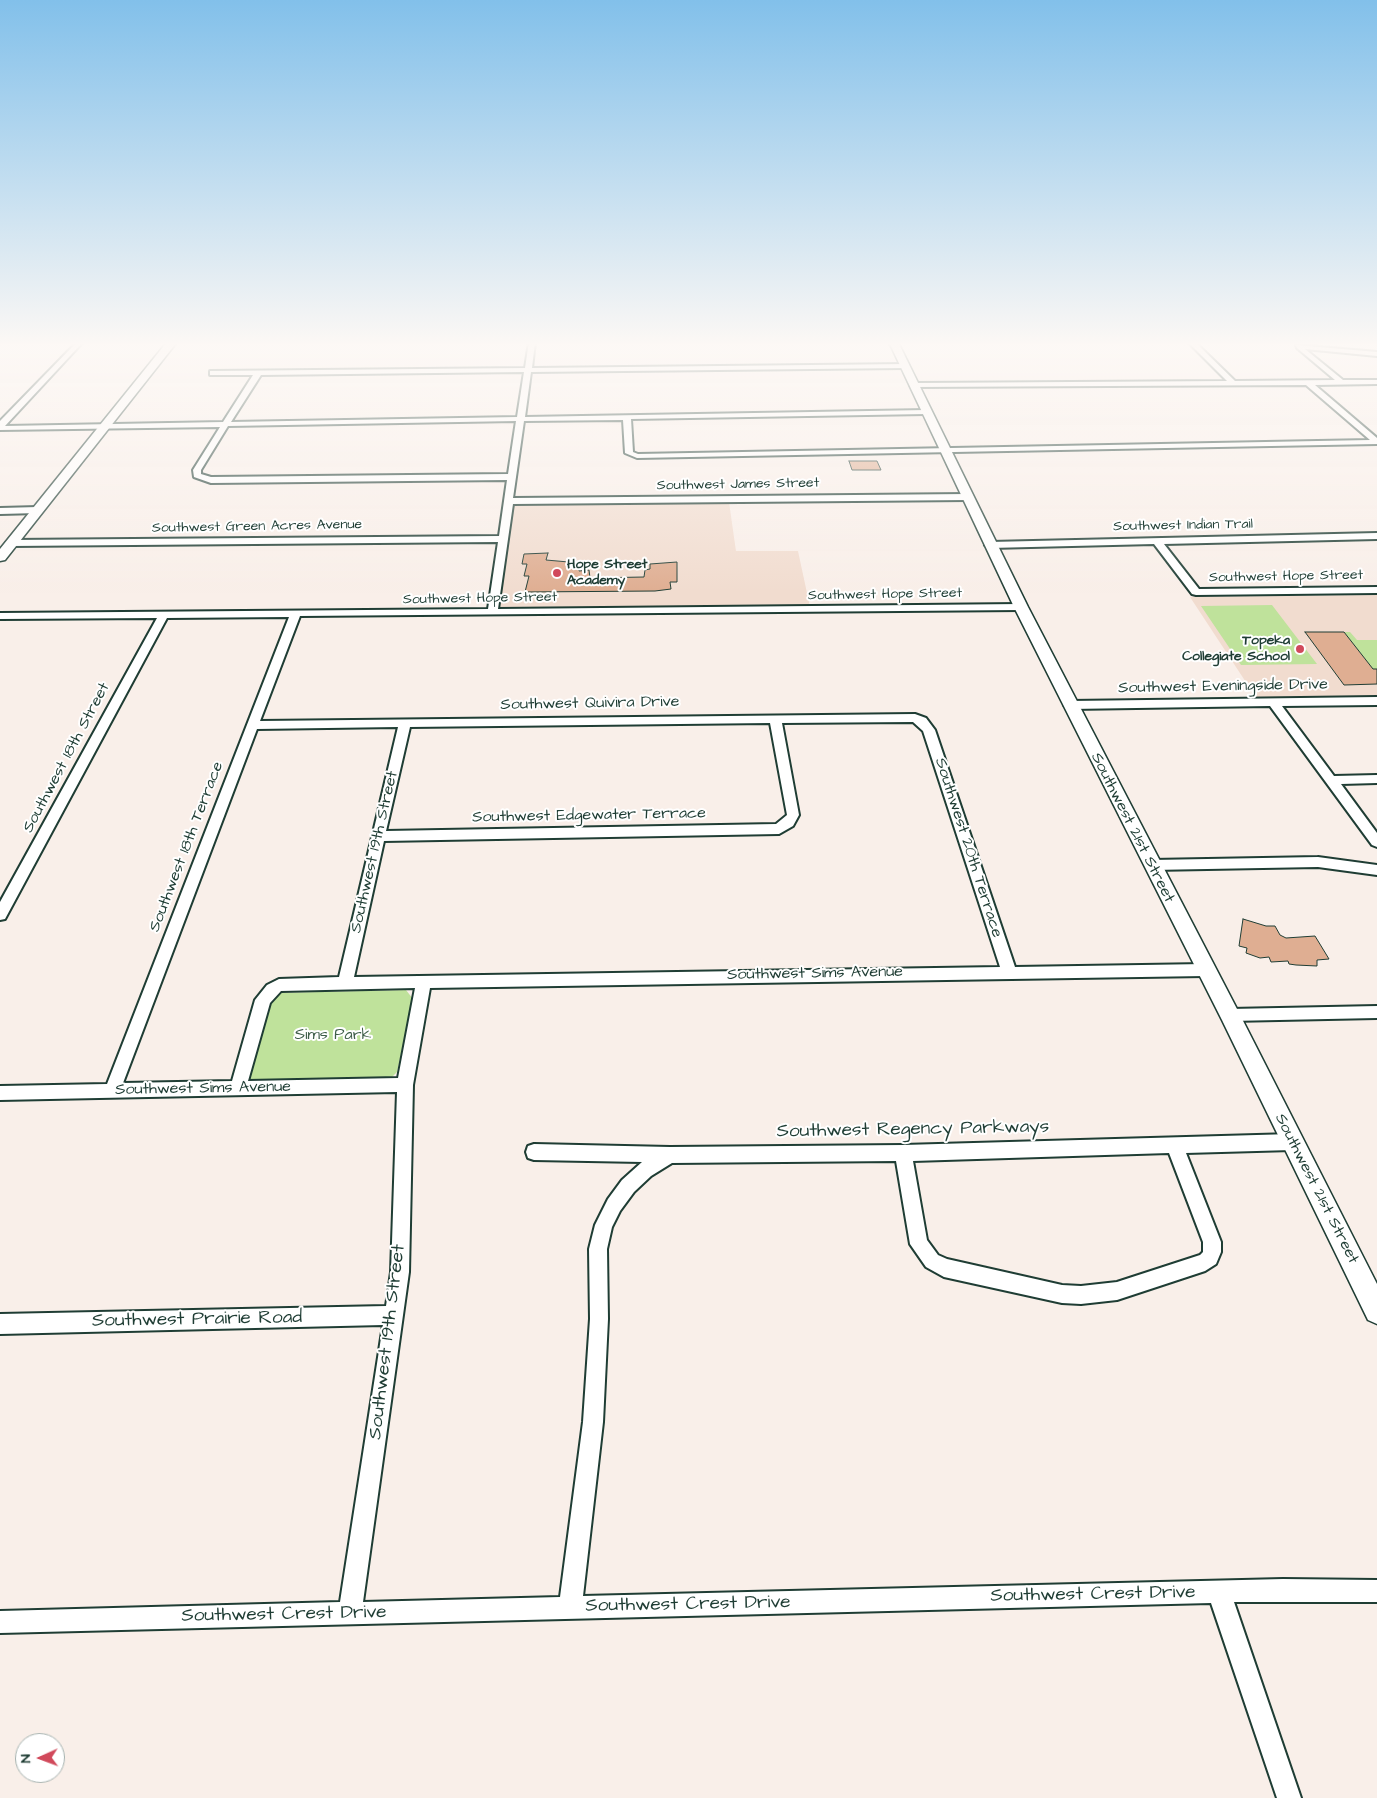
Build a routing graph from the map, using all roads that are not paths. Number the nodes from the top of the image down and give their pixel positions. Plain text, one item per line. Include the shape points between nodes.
1 (105, 426) junction
2 (111, 426) edge
3 (224, 426) edge
4 (520, 426) edge
5 (628, 426) edge
6 (933, 426) edge
7 (1358, 426) edge
8 (0, 427) edge
9 (1377, 442) edge
10 (946, 451) junction
11 (512, 477) junction
12 (968, 497) junction
13 (509, 501) junction
14 (38, 510) junction
15 (0, 511) edge
16 (1377, 536) edge
17 (503, 539) junction
18 (1157, 541) junction
19 (11, 543) junction
20 (990, 545) junction
21 (0, 557) edge
22 (1377, 590) edge
23 (1021, 607) junction
24 (492, 612) junction
25 (295, 615) junction
26 (0, 616) edge
27 (163, 616) junction
28 (1377, 701) edge
29 (1274, 703) junction
30 (1070, 705) junction
31 (775, 718) junction
32 (405, 723) junction
33 (253, 725) junction
34 (926, 725) joint
35 (1377, 779) edge
36 (1330, 780) junction
37 (379, 836) junction
38 (1377, 842) edge
39 (1152, 865) junction
40 (1377, 870) edge
41 (0, 915) edge
42 (1205, 970) junction
43 (1009, 971) junction
44 (424, 981) junction
45 (345, 982) junction
46 (1377, 1012) edge
47 (1230, 1015) junction
48 (405, 1086) junction
49 (238, 1089) junction
50 (112, 1091) junction
51 (0, 1093) edge
52 (1292, 1142) junction
53 (1174, 1145) junction
54 (534, 1152) dead end
55 (903, 1153) junction
56 (670, 1155) junction
57 (1377, 1311) edge
58 (394, 1315) junction
59 (0, 1324) edge
60 (1377, 1591) edge
61 (1219, 1592) junction
62 (570, 1608) junction
63 (350, 1614) junction
64 (0, 1622) edge
65 (1289, 1798) edge

1 - 2 street
1 - 8 street
1 - 14 main road
3 - 11 street via 196,472 202,478
4 - 11 street
5 - 10 street via 630,455 637,456
6 - 10 main road, Southwest 21st Street
7 - 9 street
9 - 10 street
10 - 12 main road, Southwest 21st Street
11 - 13 street
12 - 13 street, Southwest James Street
12 - 20 main road, Southwest 21st Street
13 - 17 street
14 - 15 street
14 - 19 main road
16 - 18 street, Southwest Indian Trail
17 - 19 street, Southwest Green Acres Avenue
17 - 24 street
18 - 20 street, Southwest Indian Trail
18 - 22 street, Southwest Hope Street via 1196,592
19 - 21 main road
20 - 23 main road, Southwest 21st Street
23 - 24 street, Southwest Hope Street
23 - 30 main road, Southwest 21st Street
24 - 25 street, Southwest Hope Street
25 - 27 street, Southwest Hope Street
25 - 33 street, Southwest 18th Terrace
26 - 27 street, Southwest Hope Street
27 - 41 street, Southwest 18th Street
28 - 29 street, Southwest Eveningside Drive
29 - 30 street, Southwest Eveningside Drive
29 - 36 street
30 - 39 main road, Southwest 21st Street
31 - 32 street, Southwest Quivira Drive
31 - 34 street, Southwest Quivira Drive via 911,717
31 - 37 street, Southwest Edgewater Terrace via 792,815 785,826 770,831
32 - 33 street, Southwest Quivira Drive
32 - 37 street, Southwest 19th Street
33 - 50 street, Southwest 18th Terrace
34 - 43 street, Southwest 20th Terrace
35 - 36 street
36 - 38 street
37 - 45 street, Southwest 19th Street
39 - 40 street via 1318,862
39 - 42 main road, Southwest 21st Street
42 - 43 street, Southwest Sims Avenue
42 - 47 main road, Southwest 21st Street
43 - 44 street, Southwest Sims Avenue
44 - 45 street, Southwest Sims Avenue
44 - 48 street, Southwest 19th Street
45 - 49 street, Southwest Sims Avenue via 279,985 267,994
46 - 47 street
47 - 52 main road, Southwest 21st Street
48 - 49 street, Southwest Sims Avenue
48 - 58 street, Southwest 19th Street via 400,1272
49 - 50 street, Southwest Sims Avenue
50 - 51 street, Southwest Sims Avenue
52 - 53 street, Southwest Regency Parkways
52 - 57 main road, Southwest 21st Street
53 - 55 street, Southwest Regency Parkways
53 - 55 street via 1212,1242 1210,1258 1118,1290 1081,1294 1062,1294 944,1268 932,1261 919,1244
54 - 56 street, Southwest Regency Parkways
55 - 56 street, Southwest Regency Parkways
56 - 62 street via 645,1170 628,1186 611,1211 598,1249 599,1319 592,1422
58 - 59 street, Southwest Prairie Road
58 - 63 street, Southwest 19th Street
60 - 61 street, Southwest Crest Drive
61 - 62 street, Southwest Crest Drive
61 - 65 street
62 - 63 street, Southwest Crest Drive
63 - 64 street, Southwest Crest Drive

